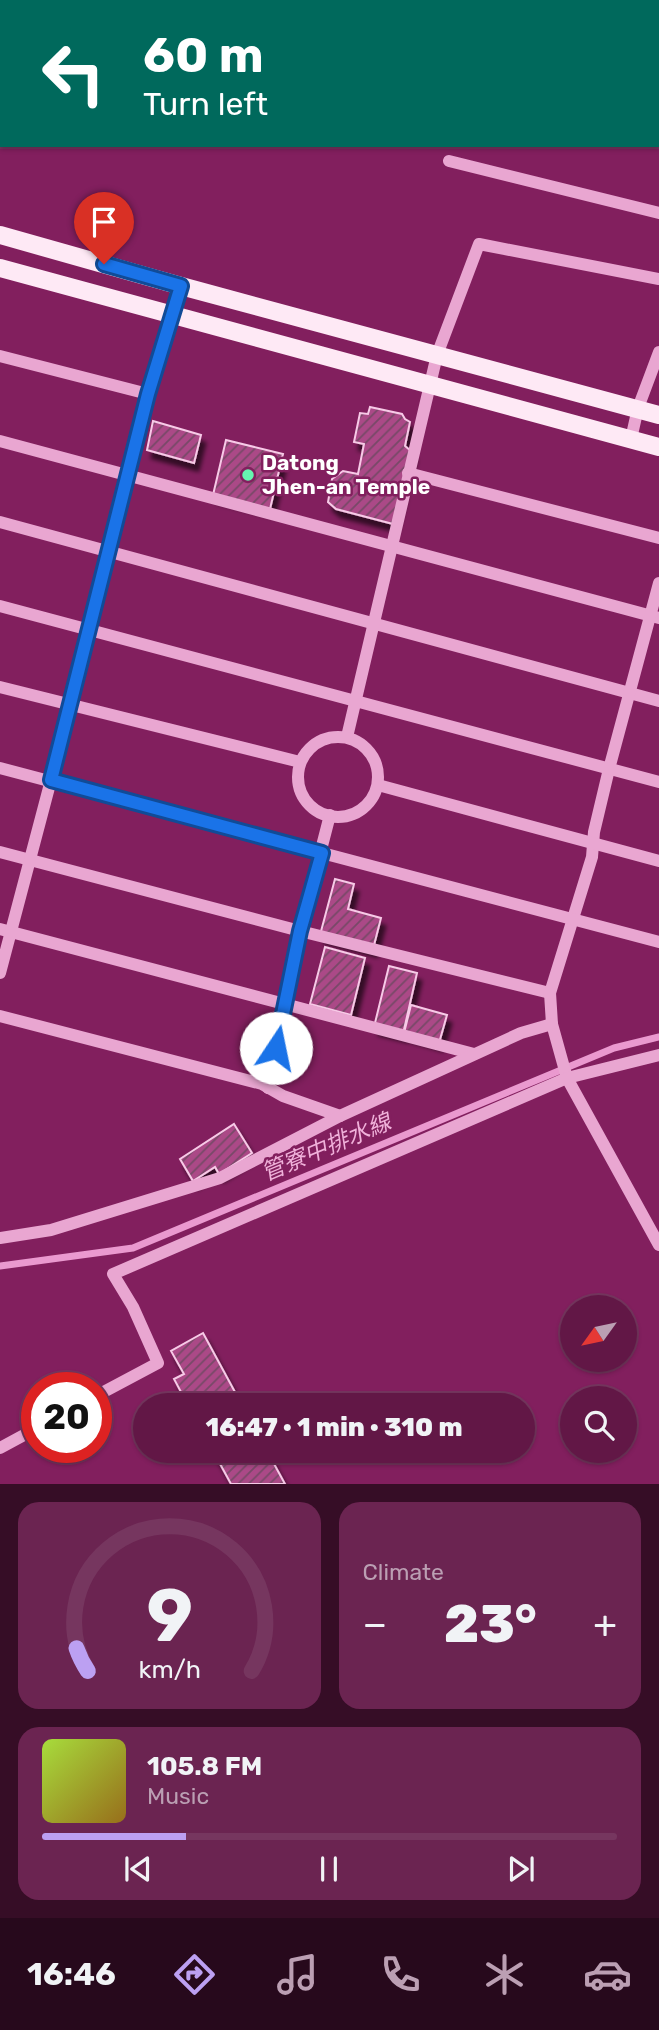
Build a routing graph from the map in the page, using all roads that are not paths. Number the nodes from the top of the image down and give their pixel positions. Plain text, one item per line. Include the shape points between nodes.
1 (449, 161) dead end
2 (659, 213) edge
3 (0, 234) edge
4 (0, 268) edge
5 (659, 279) edge
6 (181, 286) junction
7 (173, 316) junction
8 (659, 352) edge
9 (437, 355) junction
10 (0, 356) edge
11 (430, 385) junction
12 (148, 394) junction
13 (638, 408) junction
14 (659, 415) edge
15 (631, 439) junction
16 (0, 441) edge
17 (659, 447) edge
18 (408, 473) junction
19 (127, 476) junction
20 (0, 522) edge
21 (659, 538) edge
22 (391, 547) junction
23 (109, 550) junction
24 (659, 583) edge
25 (0, 606) edge
26 (654, 617) edge
27 (373, 623) junction
28 (88, 629) junction
29 (0, 687) edge
30 (629, 691) junction
31 (659, 701) edge
32 (355, 702) junction
33 (69, 705) junction
34 (347, 737) junction
35 (300, 762) junction
36 (0, 768) edge
37 (609, 769) junction
38 (51, 780) junction
39 (659, 782) edge
40 (378, 785) junction
41 (330, 816) junction
42 (593, 843) junction
43 (0, 852) edge
44 (322, 853) junction
45 (31, 860) junction
46 (659, 861) edge
47 (572, 919) junction
48 (6, 930) edge
49 (300, 931) junction
50 (659, 942) edge
51 (0, 973) edge
52 (550, 993) junction
53 (284, 1003) junction
54 (0, 1016) edge
55 (552, 1024) junction
56 (474, 1054) junction
57 (659, 1055) edge
58 (567, 1078) junction
59 (268, 1088) junction
60 (340, 1116) junction
61 (0, 1238) edge
62 (659, 1245) edge
63 (112, 1387) edge
64 (21, 1437) edge
65 (0, 1448) edge

1 - 2 lane
3 - 6 main road
4 - 7 main road
5 - 9 lane via 479,244
6 - 7 lane
6 - 9 main road
7 - 11 main road
7 - 12 lane
8 - 13 lane
9 - 11 lane
9 - 13 main road
10 - 12 lane
11 - 15 main road
11 - 18 lane
12 - 19 lane
13 - 14 main road
13 - 15 lane
15 - 17 main road
16 - 19 lane
18 - 21 lane
18 - 22 lane
19 - 22 lane
19 - 23 lane
20 - 23 lane
22 - 26 lane
22 - 27 lane
23 - 27 lane
23 - 28 lane
24 - 26 lane
25 - 28 lane
26 - 30 lane
27 - 30 lane
27 - 32 lane
28 - 32 lane
28 - 33 lane
29 - 33 lane
30 - 31 lane
30 - 37 lane
32 - 34 lane
32 - 37 lane
33 - 35 lane
33 - 38 lane
34 - 35 lane via 324,738 309,748
34 - 40 lane via 366,748 377,766
35 - 41 lane via 303,796
36 - 38 lane
37 - 39 lane
37 - 42 lane
38 - 44 lane
38 - 45 lane
40 - 41 lane via 370,803 355,813
40 - 42 lane
41 - 44 lane
42 - 46 lane
42 - 47 lane
43 - 45 lane
44 - 47 lane
44 - 49 lane
45 - 48 lane
45 - 49 lane
47 - 50 lane
47 - 52 lane
48 - 51 lane
48 - 53 lane
49 - 52 lane
49 - 53 lane
52 - 55 lane
53 - 56 lane
53 - 59 lane
54 - 59 lane
55 - 56 lane
55 - 58 lane
56 - 60 lane
57 - 58 lane
58 - 62 lane
58 - 63 lane via 113,1274 158,1363
59 - 60 lane
60 - 61 lane via 196,1187 51,1230
64 - 65 lane

